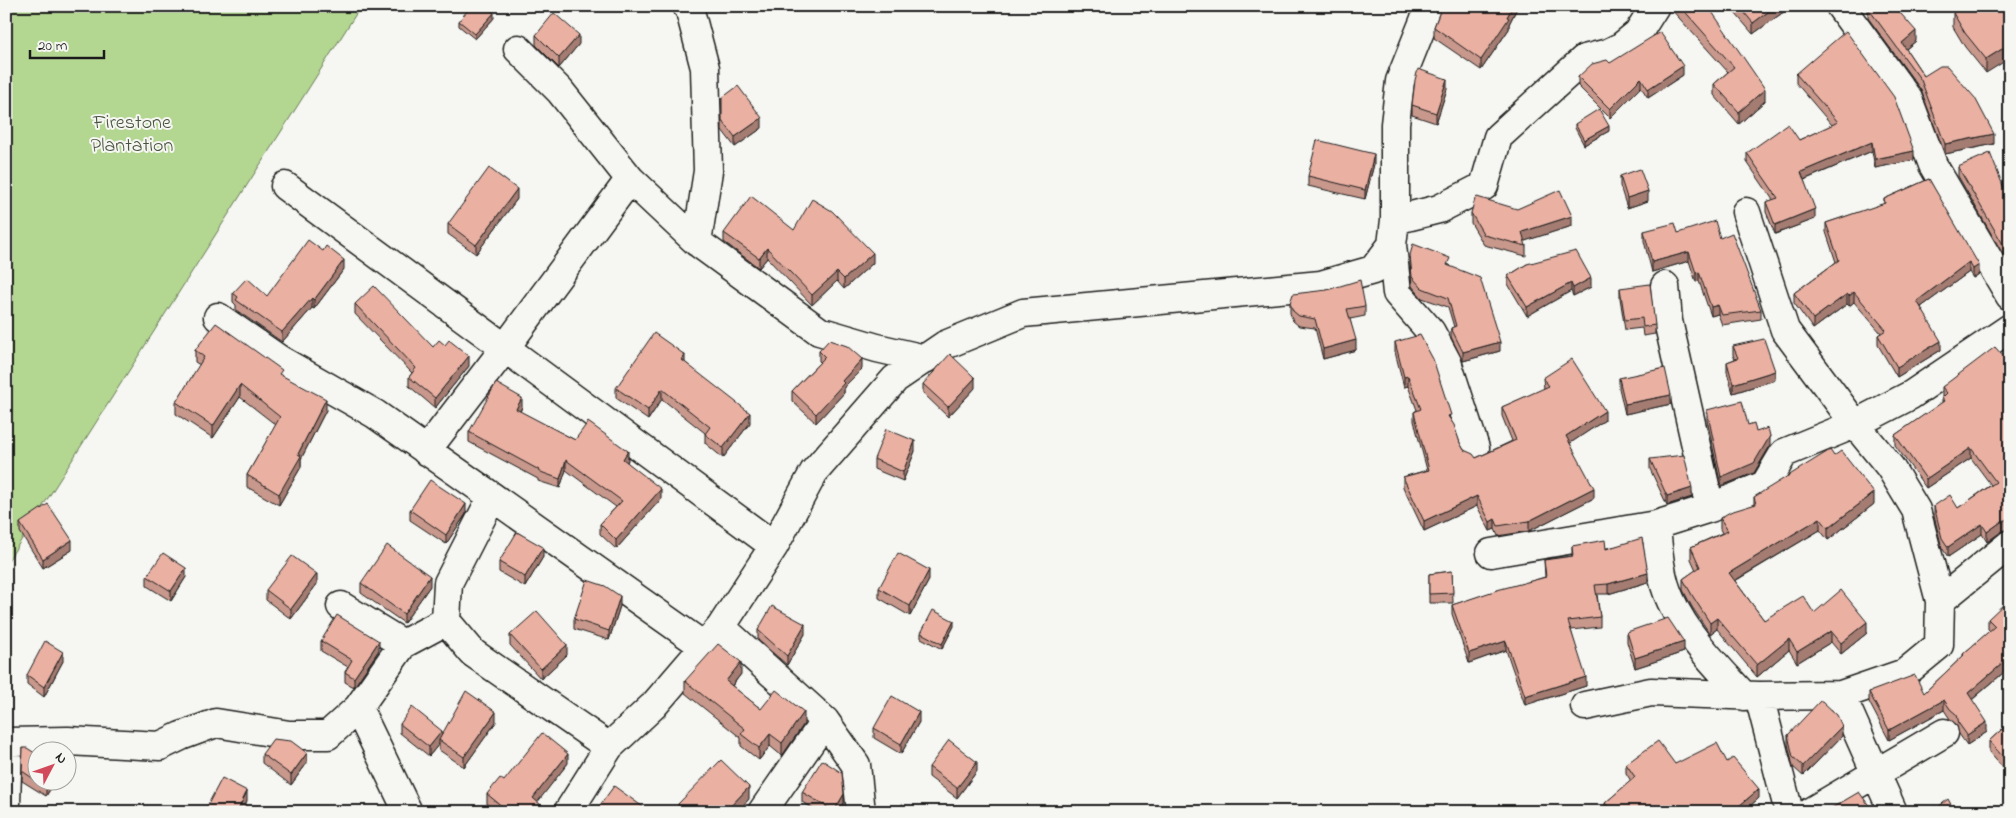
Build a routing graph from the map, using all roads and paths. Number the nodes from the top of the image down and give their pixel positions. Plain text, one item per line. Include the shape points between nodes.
1 (687, 6) edge
2 (1430, 6) edge
3 (1655, 6) edge
4 (1840, 6) edge
5 (518, 49) dead end
6 (630, 179) junction
7 (285, 186) dead end
8 (1746, 212) dead end
9 (1394, 232) junction
10 (697, 242) junction
11 (1665, 286) dead end
12 (2010, 296) edge
13 (218, 317) dead end
14 (2010, 328) edge
15 (505, 348) junction
16 (925, 359) junction
17 (1855, 424) junction
18 (1475, 448) dead end
19 (426, 451) junction
20 (492, 497) junction
21 (1710, 508) junction
22 (1656, 526) junction
23 (2010, 544) edge
24 (774, 546) junction
25 (1491, 553) dead end
26 (1940, 601) junction
27 (342, 606) dead end
28 (446, 621) junction
29 (713, 637) junction
30 (402, 644) junction
31 (1841, 695) junction
32 (1752, 696) junction
33 (1585, 706) dead end
34 (358, 708) junction
35 (825, 720) junction
36 (1944, 733) dead end
37 (608, 747) junction
38 (1876, 773) junction
39 (6, 803) edge
40 (408, 812) edge
41 (568, 812) edge
42 (762, 812) edge
43 (861, 812) edge
44 (1790, 812) edge
45 (1810, 812) edge
46 (1893, 812) edge

1 - 10 street via 705,68 708,171
2 - 9 street via 1400,81 1395,124
3 - 9 street via 1638,33 1608,54 1584,59 1498,137 1484,186
4 - 12 street via 1908,99 1933,165
5 - 6 street via 560,91
6 - 10 street
6 - 15 street
7 - 15 street
8 - 17 street via 1785,330
9 - 16 street via 1373,270 1321,285 1023,313 945,346
9 - 18 street via 1397,293 1431,332 1448,362
10 - 16 street via 818,331
11 - 21 street via 1668,321
13 - 19 street via 280,360 375,414
14 - 17 street via 1911,395
15 - 19 street
15 - 24 street
16 - 24 street via 894,379 814,472
17 - 21 street via 1784,453 1765,485
17 - 26 street via 1890,467 1916,510
19 - 20 street
20 - 28 street via 448,583
20 - 29 street
21 - 22 street
22 - 25 street
22 - 32 street via 1660,567 1670,601 1694,640
23 - 26 street
24 - 29 street
26 - 31 street via 1939,645 1905,673
27 - 30 street
28 - 30 street
28 - 37 street via 473,653
29 - 35 street
29 - 37 street via 654,705
30 - 34 street
31 - 32 street
31 - 38 street
32 - 33 street via 1651,692
32 - 44 street
34 - 39 street via 328,735 289,735 216,723 160,746 68,741 8,742
34 - 40 street
35 - 42 street
35 - 43 street via 856,765
36 - 38 street
37 - 41 street
38 - 45 street
38 - 46 street

